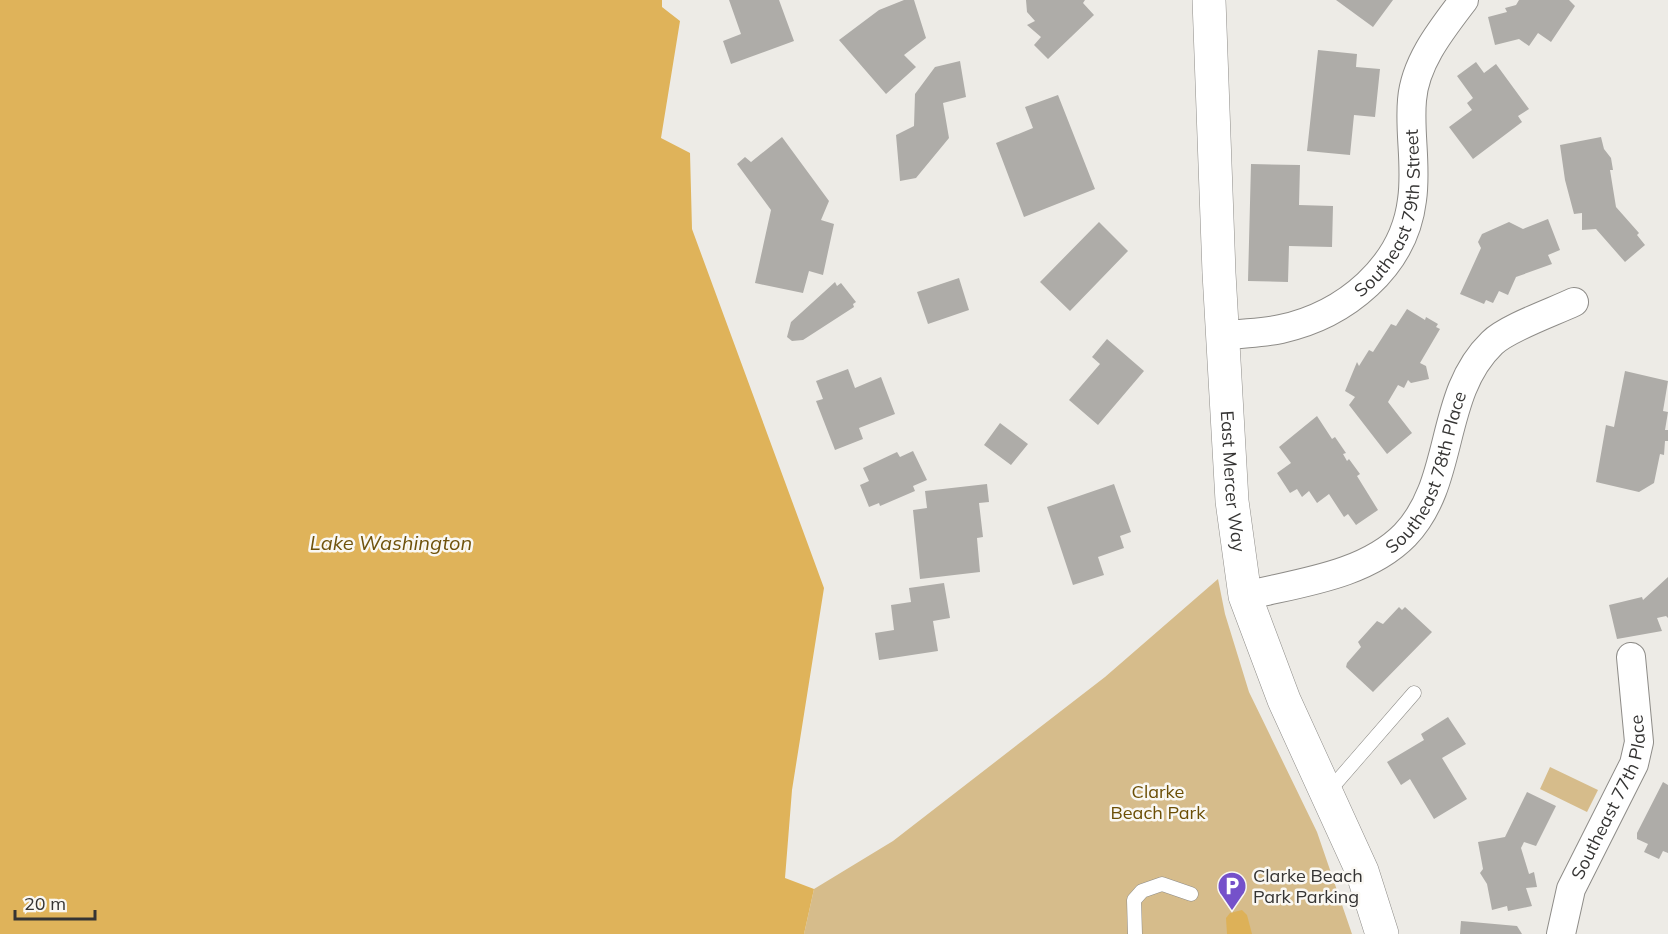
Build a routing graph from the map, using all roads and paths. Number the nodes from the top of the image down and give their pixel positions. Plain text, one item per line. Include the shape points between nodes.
1 (1209, 0) edge
2 (1464, 0) edge
3 (1574, 302) dead end
4 (1223, 336) junction
5 (1245, 596) junction
6 (1631, 657) dead end
7 (1414, 693) dead end
8 (1327, 794) junction
9 (1191, 894) dead end
10 (1135, 934) edge
11 (1382, 934) edge
12 (1561, 934) edge

1 - 4 street, East Mercer Way
2 - 4 street, Southeast 79th Street via 1427,54 1418,75 1412,99 1412,202 1400,241 1383,269 1362,291 1316,318 1282,328
3 - 5 street, Southeast 78th Place via 1494,341 1478,358 1464,379 1430,497 1404,536 1360,565
4 - 5 street, East Mercer Way via 1232,501
5 - 8 street, East Mercer Way via 1279,689
6 - 12 street, Southeast 77th Place via 1639,741 1634,764 1570,889
7 - 8 lane
8 - 11 street, East Mercer Way via 1362,871
9 - 10 lane via 1162,884 1142,891 1134,900

